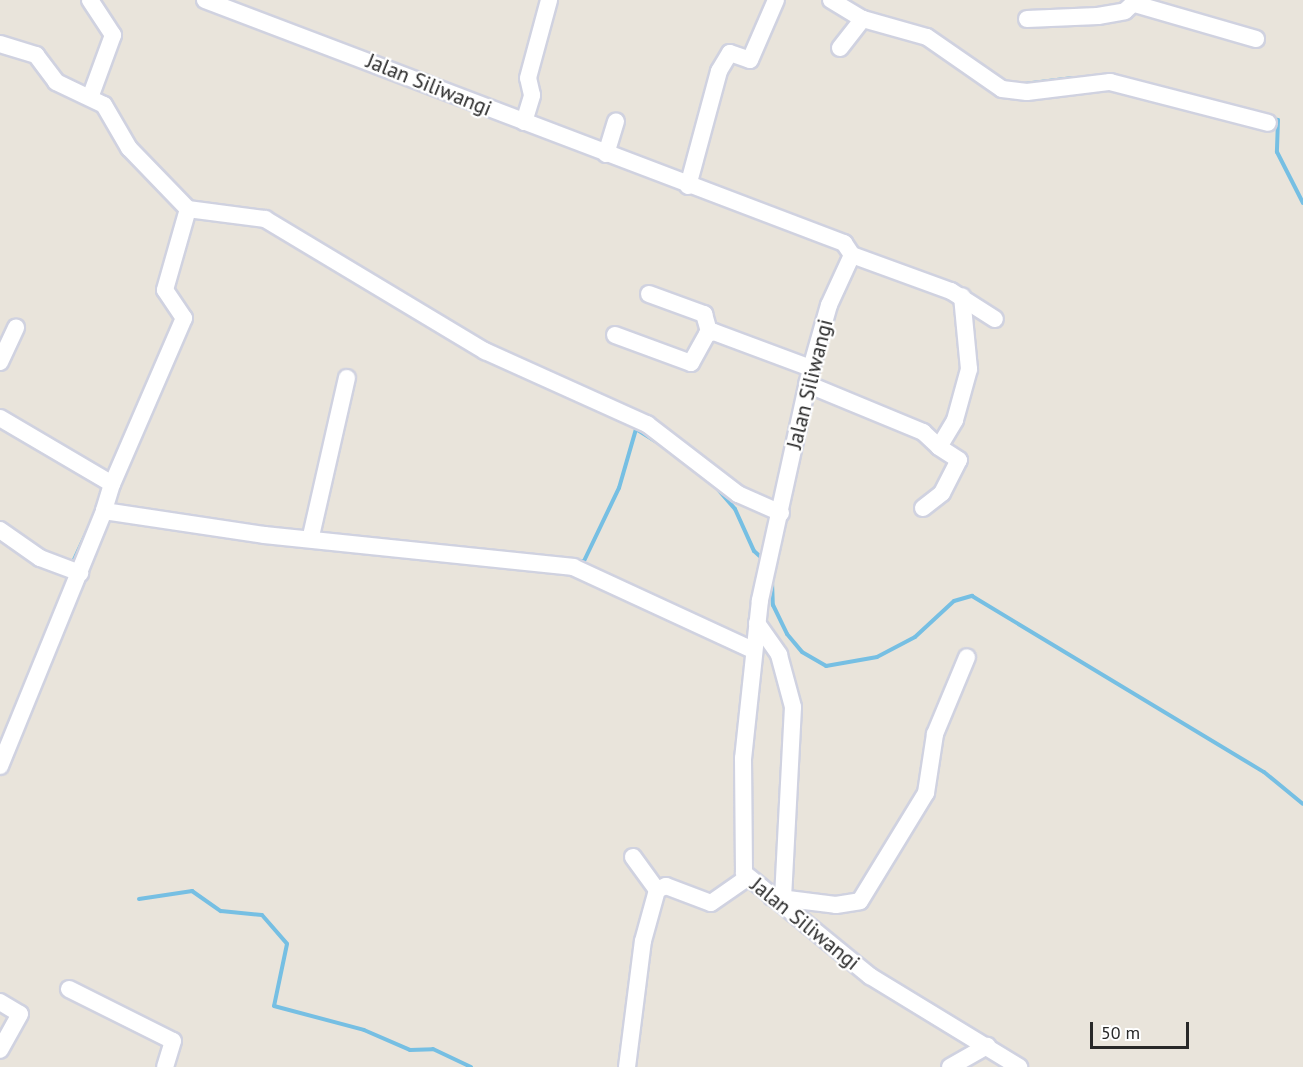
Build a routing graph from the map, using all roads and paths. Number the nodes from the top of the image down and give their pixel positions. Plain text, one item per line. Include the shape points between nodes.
1 (90, 0) edge
2 (206, 0) edge
3 (549, 0) edge
4 (776, 0) edge
5 (831, 0) edge
6 (1136, 2) edge
7 (1027, 19) dead end
8 (862, 20) junction
9 (1256, 39) dead end
10 (0, 44) edge
11 (843, 44) dead end
12 (91, 95) junction
13 (524, 122) junction
14 (616, 122) dead end
15 (1268, 123) dead end
16 (606, 154) junction
17 (688, 186) junction
18 (188, 209) junction
19 (852, 255) junction
20 (649, 294) dead end
21 (962, 296) junction
22 (995, 319) dead end
23 (16, 327) dead end
24 (709, 332) junction
25 (615, 335) dead end
26 (0, 362) edge
27 (809, 376) junction
28 (347, 378) dead end
29 (0, 418) edge
30 (939, 447) junction
31 (112, 484) junction
32 (923, 508) dead end
33 (104, 511) junction
34 (781, 513) junction
35 (0, 530) edge
36 (311, 536) junction
37 (80, 573) junction
38 (757, 623) junction
39 (753, 650) junction
40 (967, 657) dead end
41 (0, 766) edge
42 (633, 856) dead end
43 (747, 878) junction
44 (657, 890) junction
45 (778, 898) junction
46 (69, 989) dead end
47 (0, 1002) edge
48 (987, 1046) junction
49 (0, 1050) edge
50 (165, 1067) edge
51 (627, 1067) edge
52 (950, 1067) edge
53 (1019, 1067) edge

1 - 12 street via 113,35
2 - 13 street, Jalan Siliwangi
3 - 13 street via 528,78 532,95
4 - 17 street via 750,60 730,53 718,71
5 - 8 street
6 - 7 street via 1072,20
6 - 9 street
8 - 11 street
8 - 15 street via 927,37 1002,89 1027,92 1110,82
10 - 12 street via 36,55 56,82
12 - 18 street via 109,111 129,148
13 - 16 street, Jalan Siliwangi
14 - 16 street
16 - 17 street, Jalan Siliwangi
17 - 19 street, Jalan Siliwangi via 844,243
18 - 31 street via 165,290 184,318
18 - 34 street via 265,219 484,351 647,424 738,494
19 - 21 street
19 - 27 street, Jalan Siliwangi via 829,305
20 - 24 street via 704,314
21 - 22 street
21 - 30 street via 969,369 955,420
23 - 26 street
24 - 25 street via 691,363
24 - 27 street
27 - 30 street via 922,432
27 - 34 street, Jalan Siliwangi
28 - 36 street
29 - 31 street
30 - 32 street via 959,460 942,493
31 - 33 street
33 - 36 street via 265,535
33 - 37 street
34 - 38 street, Jalan Siliwangi
35 - 37 street via 40,558
36 - 39 street via 573,567
37 - 41 street
38 - 39 street, Jalan Siliwangi
38 - 45 street via 779,655 793,707
39 - 43 street, Jalan Siliwangi via 743,758
40 - 45 street via 935,734 926,794 860,901 850,906
42 - 44 street
43 - 44 street via 711,903 666,886
43 - 45 street, Jalan Siliwangi
44 - 51 street via 643,941
45 - 48 street, Jalan Siliwangi via 870,976
46 - 50 street via 172,1041
47 - 49 street via 20,1014
48 - 52 street
48 - 53 street, Jalan Siliwangi

